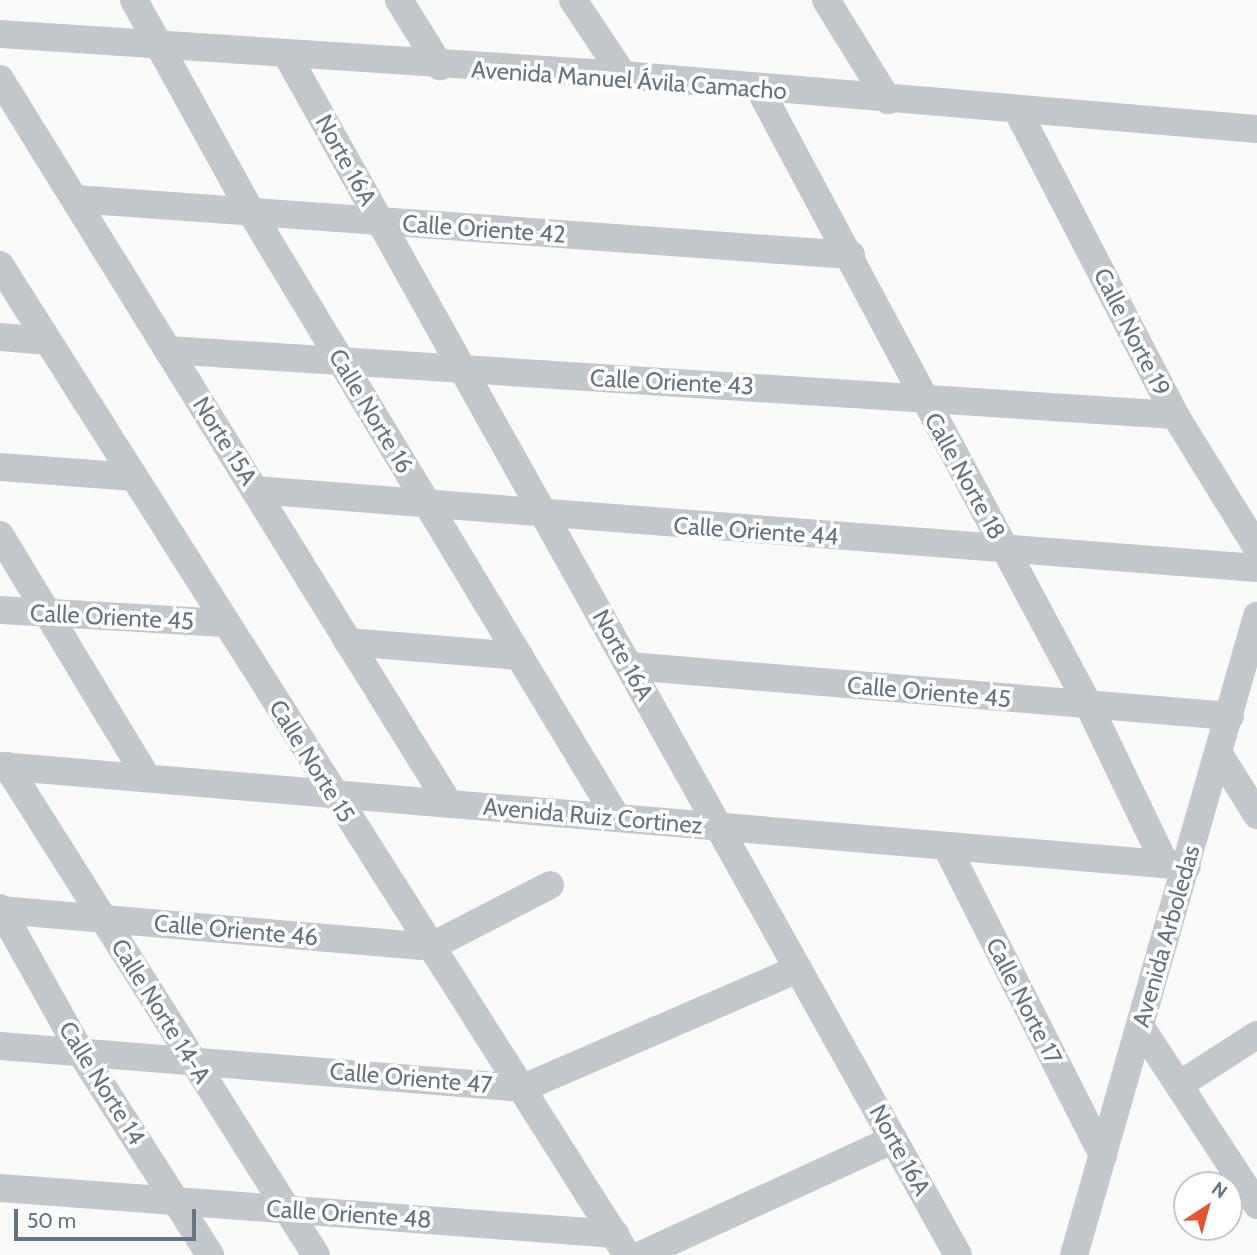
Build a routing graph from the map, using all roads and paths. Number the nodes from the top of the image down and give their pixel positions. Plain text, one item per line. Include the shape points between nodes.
1 (134, 0) edge
2 (399, 0) edge
3 (573, 0) edge
4 (826, 0) edge
5 (0, 34) edge
6 (160, 43) junction
7 (287, 55) junction
8 (440, 66) junction
9 (623, 75) junction
10 (0, 79) edge
11 (760, 90) junction
12 (887, 100) junction
13 (1017, 110) junction
14 (1257, 129) edge
15 (75, 199) junction
16 (251, 212) junction
17 (380, 221) junction
18 (850, 255) junction
19 (0, 265) edge
20 (0, 337) edge
21 (48, 341) junction
22 (168, 350) junction
23 (342, 363) junction
24 (464, 372) junction
25 (920, 394) junction
26 (1175, 415) junction
27 (0, 467) edge
28 (134, 477) junction
29 (255, 491) junction
30 (429, 506) junction
31 (545, 516) junction
32 (0, 535) edge
33 (1257, 548) edge
34 (1006, 549) junction
35 (1257, 568) edge
36 (0, 610) edge
37 (48, 614) junction
38 (1257, 616) edge
39 (225, 623) junction
40 (348, 642) junction
41 (519, 656) junction
42 (629, 666) junction
43 (1090, 706) junction
44 (1230, 716) junction
45 (1219, 754) junction
46 (4, 766) edge
47 (147, 778) junction
48 (333, 794) junction
49 (449, 804) junction
50 (1257, 816) edge
51 (617, 818) junction
52 (719, 827) junction
53 (946, 846) junction
54 (1176, 865) junction
55 (550, 885) dead end
56 (0, 910) edge
57 (103, 919) junction
58 (430, 947) junction
59 (798, 969) junction
60 (1140, 1026) junction
61 (1257, 1035) edge
62 (0, 1046) edge
63 (81, 1053) junction
64 (191, 1059) junction
65 (1179, 1085) junction
66 (523, 1088) junction
67 (894, 1139) junction
68 (1103, 1155) junction
69 (0, 1188) edge
70 (178, 1203) junction
71 (1257, 1205) edge
72 (288, 1209) junction
73 (621, 1245) edge
74 (210, 1255) edge
75 (316, 1255) edge
76 (641, 1255) edge
77 (958, 1255) edge
78 (1074, 1255) edge

1 - 6 street, Calle Norte 16
2 - 8 street
3 - 9 street
4 - 12 street
5 - 6 street, Avenida Manuel Ávila Camacho
6 - 7 street, Avenida Manuel Ávila Camacho
6 - 16 street, Calle Norte 16
7 - 8 street, Avenida Manuel Ávila Camacho
7 - 17 street, Norte 16A
8 - 9 street, Avenida Manuel Ávila Camacho
9 - 11 street, Avenida Manuel Ávila Camacho
10 - 15 street, Norte 15A
11 - 12 street, Avenida Manuel Ávila Camacho
11 - 18 street, Calle Norte 18
12 - 13 street, Avenida Manuel Ávila Camacho
13 - 14 street, Avenida Manuel Ávila Camacho
13 - 26 street, Calle Norte 19
15 - 16 street, Calle Oriente 42
15 - 22 street, Norte 15A
16 - 17 street, Calle Oriente 42
16 - 23 street, Calle Norte 16
17 - 18 street, Calle Oriente 42
17 - 24 street, Norte 16A
18 - 25 street, Calle Norte 18
19 - 21 street, Calle Norte 15
20 - 21 street
21 - 28 street, Calle Norte 15
22 - 23 street, Calle Oriente 43
22 - 29 street, Norte 15A
23 - 24 street, Calle Oriente 43
23 - 30 street, Calle Norte 16
24 - 25 street, Calle Oriente 43
24 - 31 street, Norte 16A
25 - 26 street, Calle Oriente 43
25 - 34 street, Calle Norte 18
26 - 33 street, Calle Norte 19
27 - 28 street
28 - 39 street, Calle Norte 15
29 - 30 street, Calle Oriente 44
29 - 40 street, Norte 15A
30 - 31 street, Calle Oriente 44
30 - 41 street, Calle Norte 16
31 - 34 street, Calle Oriente 44
31 - 42 street, Norte 16A
32 - 37 street
34 - 35 street, Calle Oriente 44
34 - 43 street, Calle Norte 18
36 - 37 street, Calle Oriente 45
37 - 39 street, Calle Oriente 45
37 - 47 street
38 - 44 street, Avenida Arboledas
39 - 48 street, Calle Norte 15
40 - 41 street
40 - 49 street, Norte 15A
41 - 51 street, Calle Norte 16
42 - 43 street, Calle Oriente 45
42 - 52 street, Norte 16A
43 - 44 street, Calle Oriente 45
43 - 54 street, Calle Norte 18
44 - 45 street, Avenida Arboledas
45 - 50 street
45 - 54 street, Avenida Arboledas
46 - 47 street, Avenida Ruiz Cortinez
46 - 57 street, Calle Norte 14-A
47 - 48 street, Avenida Ruiz Cortinez
48 - 49 street, Avenida Ruiz Cortinez
48 - 58 street, Calle Norte 15
49 - 51 street, Avenida Ruiz Cortinez
51 - 52 street, Avenida Ruiz Cortinez
52 - 53 street, Avenida Ruiz Cortinez
52 - 59 street, Norte 16A
53 - 54 street, Avenida Ruiz Cortinez
53 - 68 street, Calle Norte 17
54 - 60 street, Avenida Arboledas
55 - 58 street
56 - 57 street, Calle Oriente 46
56 - 63 street, Calle Norte 14
57 - 58 street, Calle Oriente 46
57 - 64 street, Calle Norte 14-A
58 - 66 street, Calle Norte 15
59 - 66 street, Calle Oriente 47
59 - 67 street, Norte 16A
60 - 65 street
60 - 68 street, Avenida Arboledas
61 - 65 street
62 - 63 street, Calle Oriente 47
63 - 64 street, Calle Oriente 47
63 - 70 street, Calle Norte 14
64 - 66 street, Calle Oriente 47
64 - 72 street, Calle Norte 14-A
65 - 71 street
66 - 73 street, Calle Norte 15
67 - 76 street
67 - 77 street, Norte 16A
68 - 78 street, Avenida Arboledas
69 - 70 street, Calle Oriente 48
70 - 72 street, Calle Oriente 48
70 - 74 street, Calle Norte 14
72 - 73 street, Calle Oriente 48
72 - 75 street, Calle Norte 14-A

